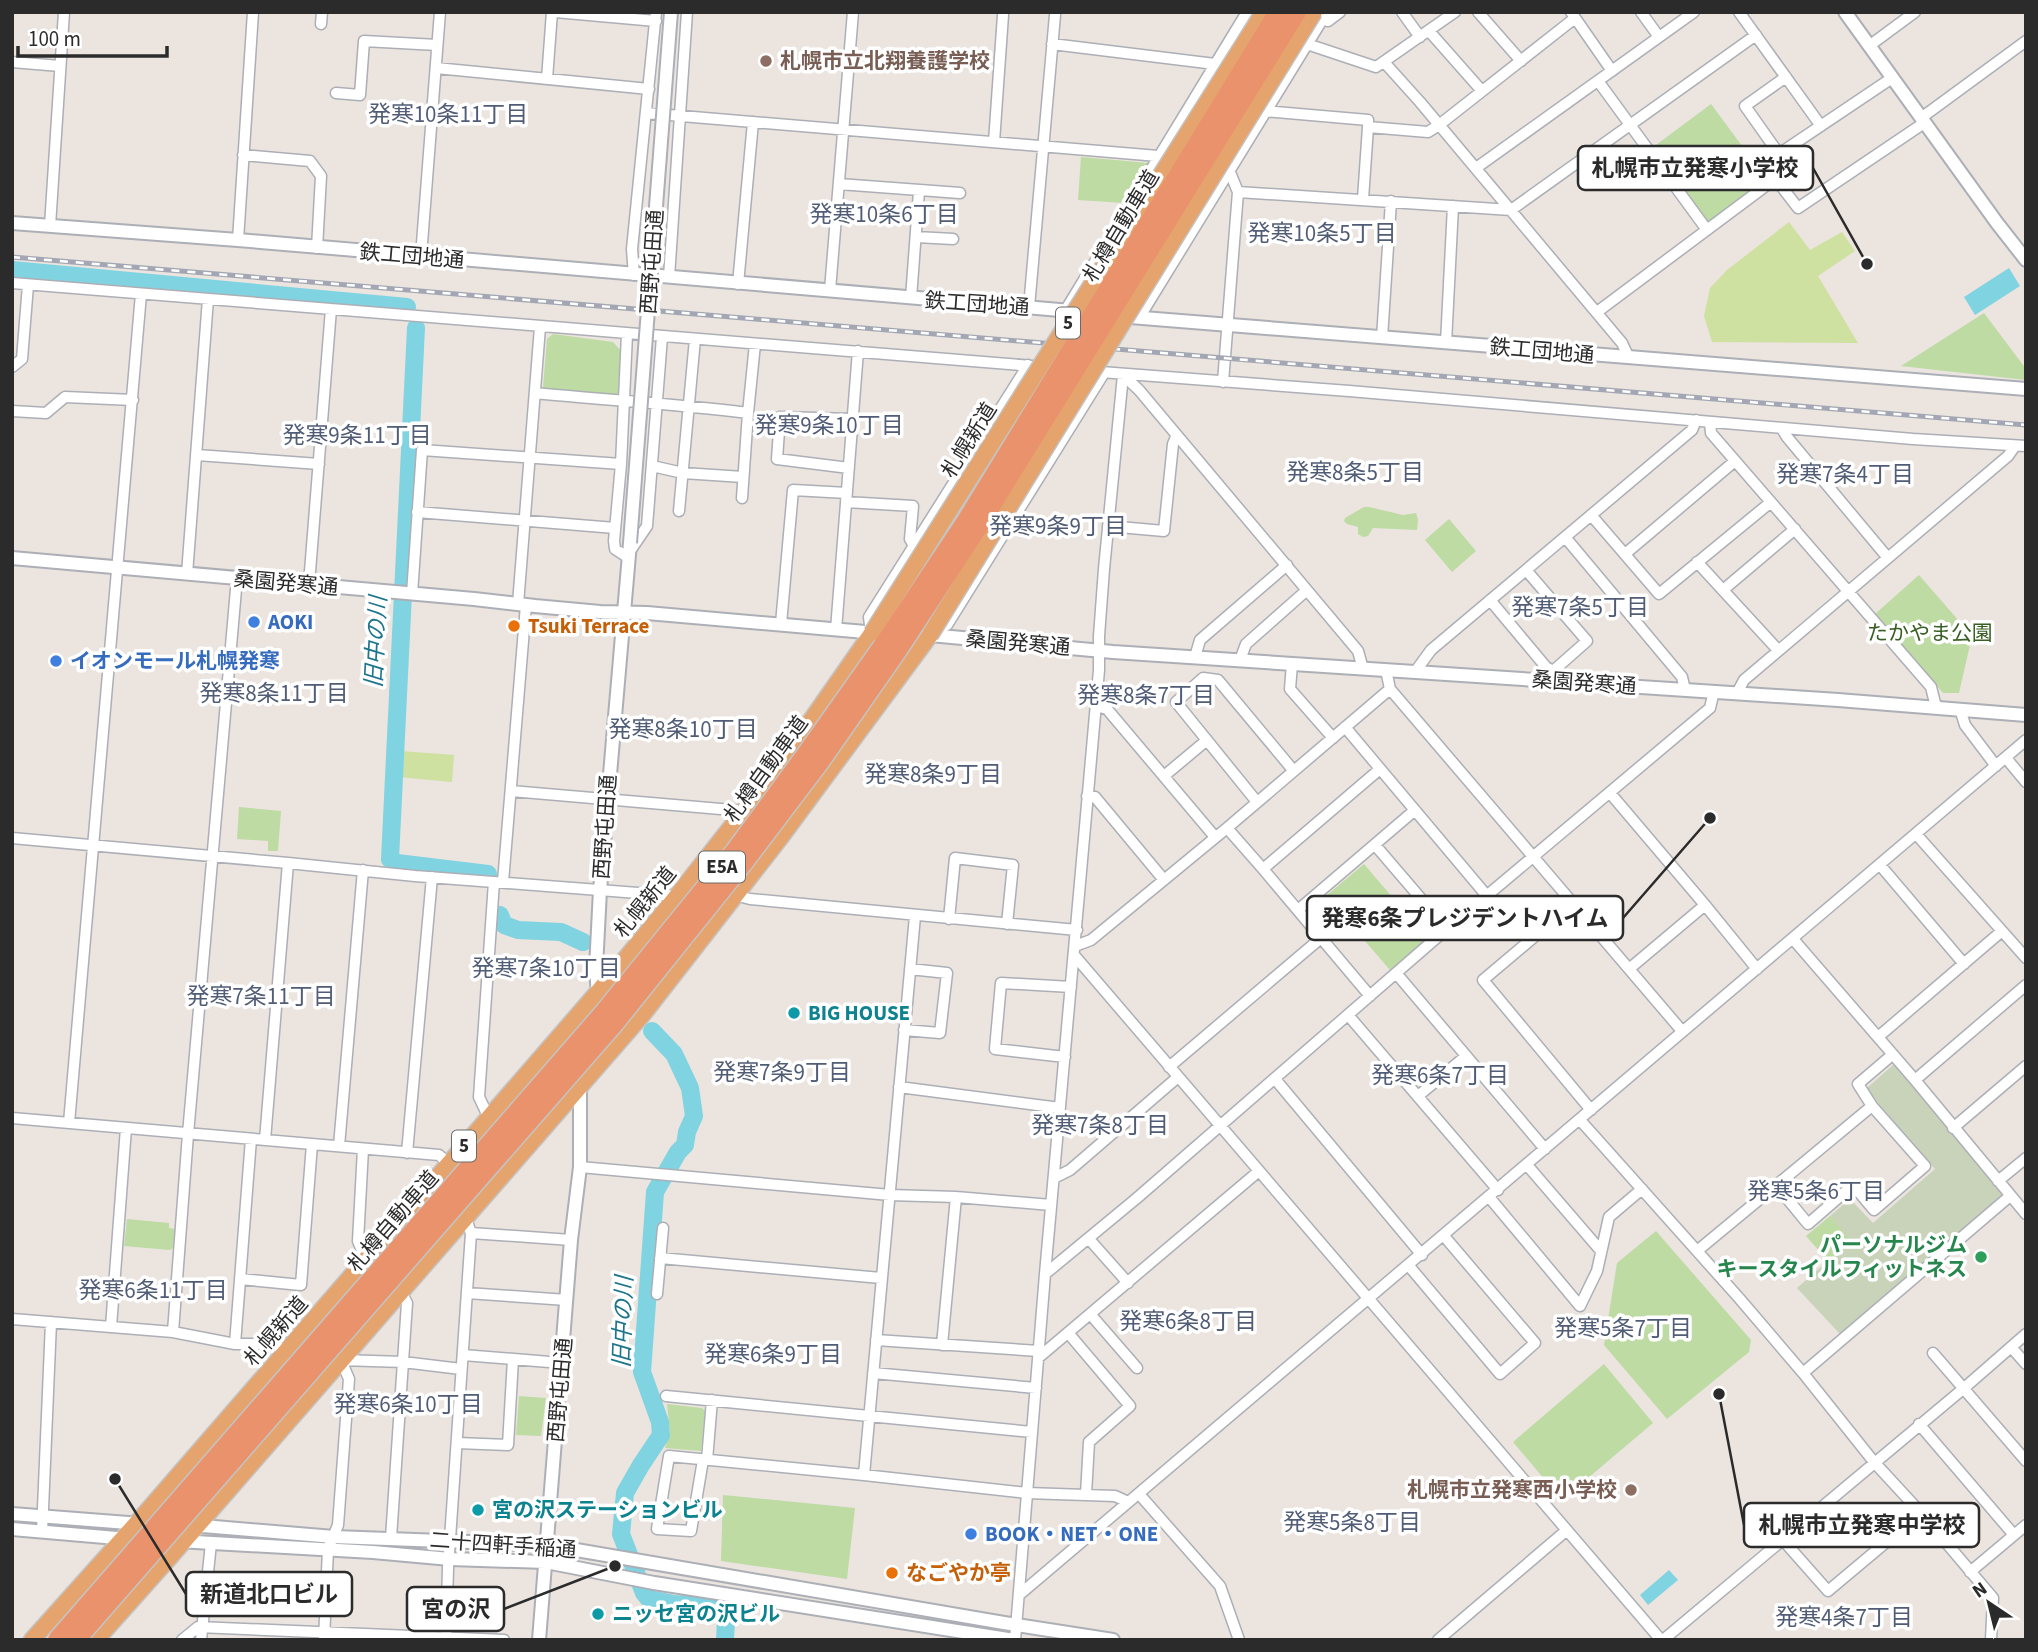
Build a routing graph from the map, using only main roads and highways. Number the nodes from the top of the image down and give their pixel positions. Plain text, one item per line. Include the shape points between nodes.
1 (1264, 12) edge
2 (1278, 12) edge
3 (1297, 12) edge
4 (1321, 15) edge
5 (32, 1640) edge
6 (57, 1640) edge
7 (76, 1640) edge
8 (96, 1640) edge

1 - 5 highway, 札幌新道 / 5, bridge via 872,633 780,765 598,992
2 - 6 highway, 札樽自動車道 / E5A, bridge via 966,521 878,653 734,852 526,1103
3 - 7 highway, 札樽自動車道 / E5A, bridge via 977,529 898,650 746,861 615,1023
4 - 8 highway, 5, bridge via 930,635 735,895 468,1225 401,1292

